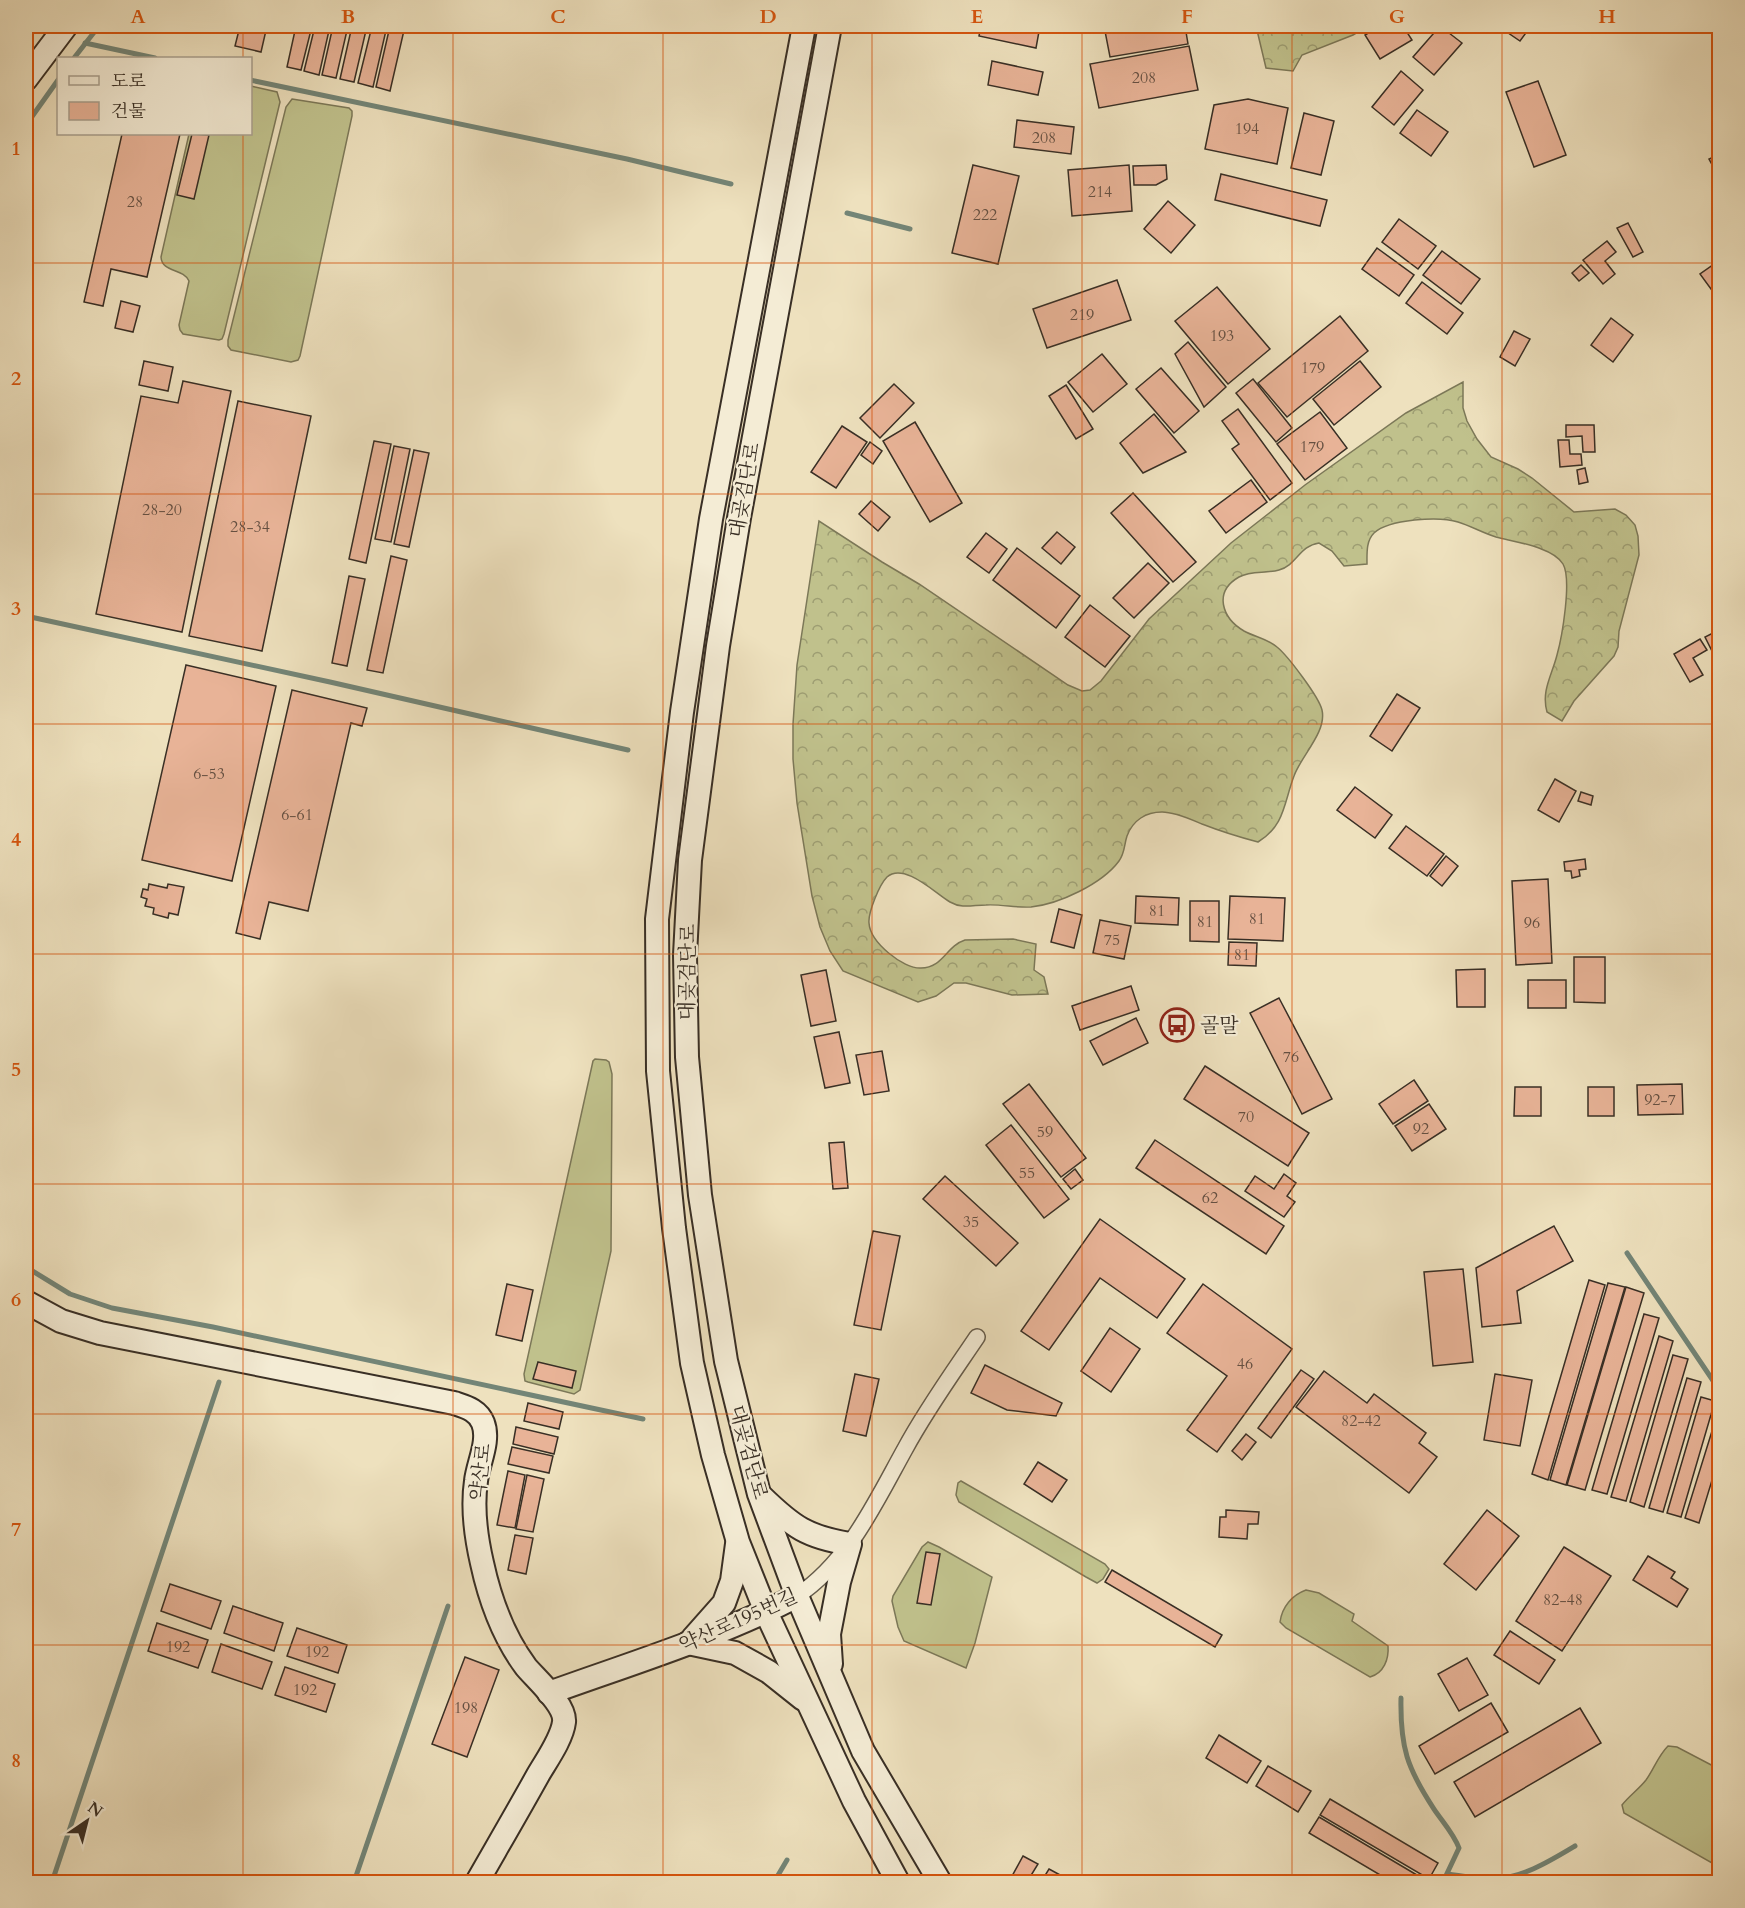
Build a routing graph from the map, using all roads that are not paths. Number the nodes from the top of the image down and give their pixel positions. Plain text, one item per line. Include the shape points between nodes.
1 (66, 26) edge
2 (804, 26) edge
3 (830, 26) edge
4 (26, 79) edge
5 (26, 1302) edge
6 (977, 1337) dead end
7 (759, 1494) junction
8 (738, 1542) junction
9 (850, 1544) junction
10 (797, 1596) junction
11 (766, 1612) junction
12 (688, 1643) junction
13 (832, 1681) junction
14 (549, 1693) junction
15 (808, 1703) junction
16 (477, 1882) edge
17 (898, 1882) edge
18 (940, 1882) edge

1 - 4 main road
2 - 8 main road, 대곶검단로 via 711,519 679,733 657,919 658,1071 674,1228 692,1363
3 - 7 main road, 대곶검단로 via 718,646 690,860 685,955 687,1057 700,1195 726,1361
5 - 14 main road, 약산로 via 61,1322 100,1333 454,1403 476,1412 485,1431 474,1502 489,1593 518,1655
6 - 9 street, 약산로195번길 via 924,1417
7 - 9 main road via 804,1532
7 - 10 main road, 대곶검단로
8 - 11 main road, 대곶검단로
8 - 12 main road via 724,1603
9 - 10 street, 약산로195번길 via 815,1584
9 - 13 main road via 829,1634
10 - 11 main road, 약산로195번길
10 - 13 main road, 대곶검단로
11 - 12 main road, 약산로195번길
11 - 15 main road, 대곶검단로
12 - 14 main road, 약산로195번길
12 - 15 main road via 735,1653 769,1672
13 - 18 main road, 대곶검단로 via 863,1751
14 - 16 main road, 약산로 via 562,1712 560,1733
15 - 17 main road, 대곶검단로

